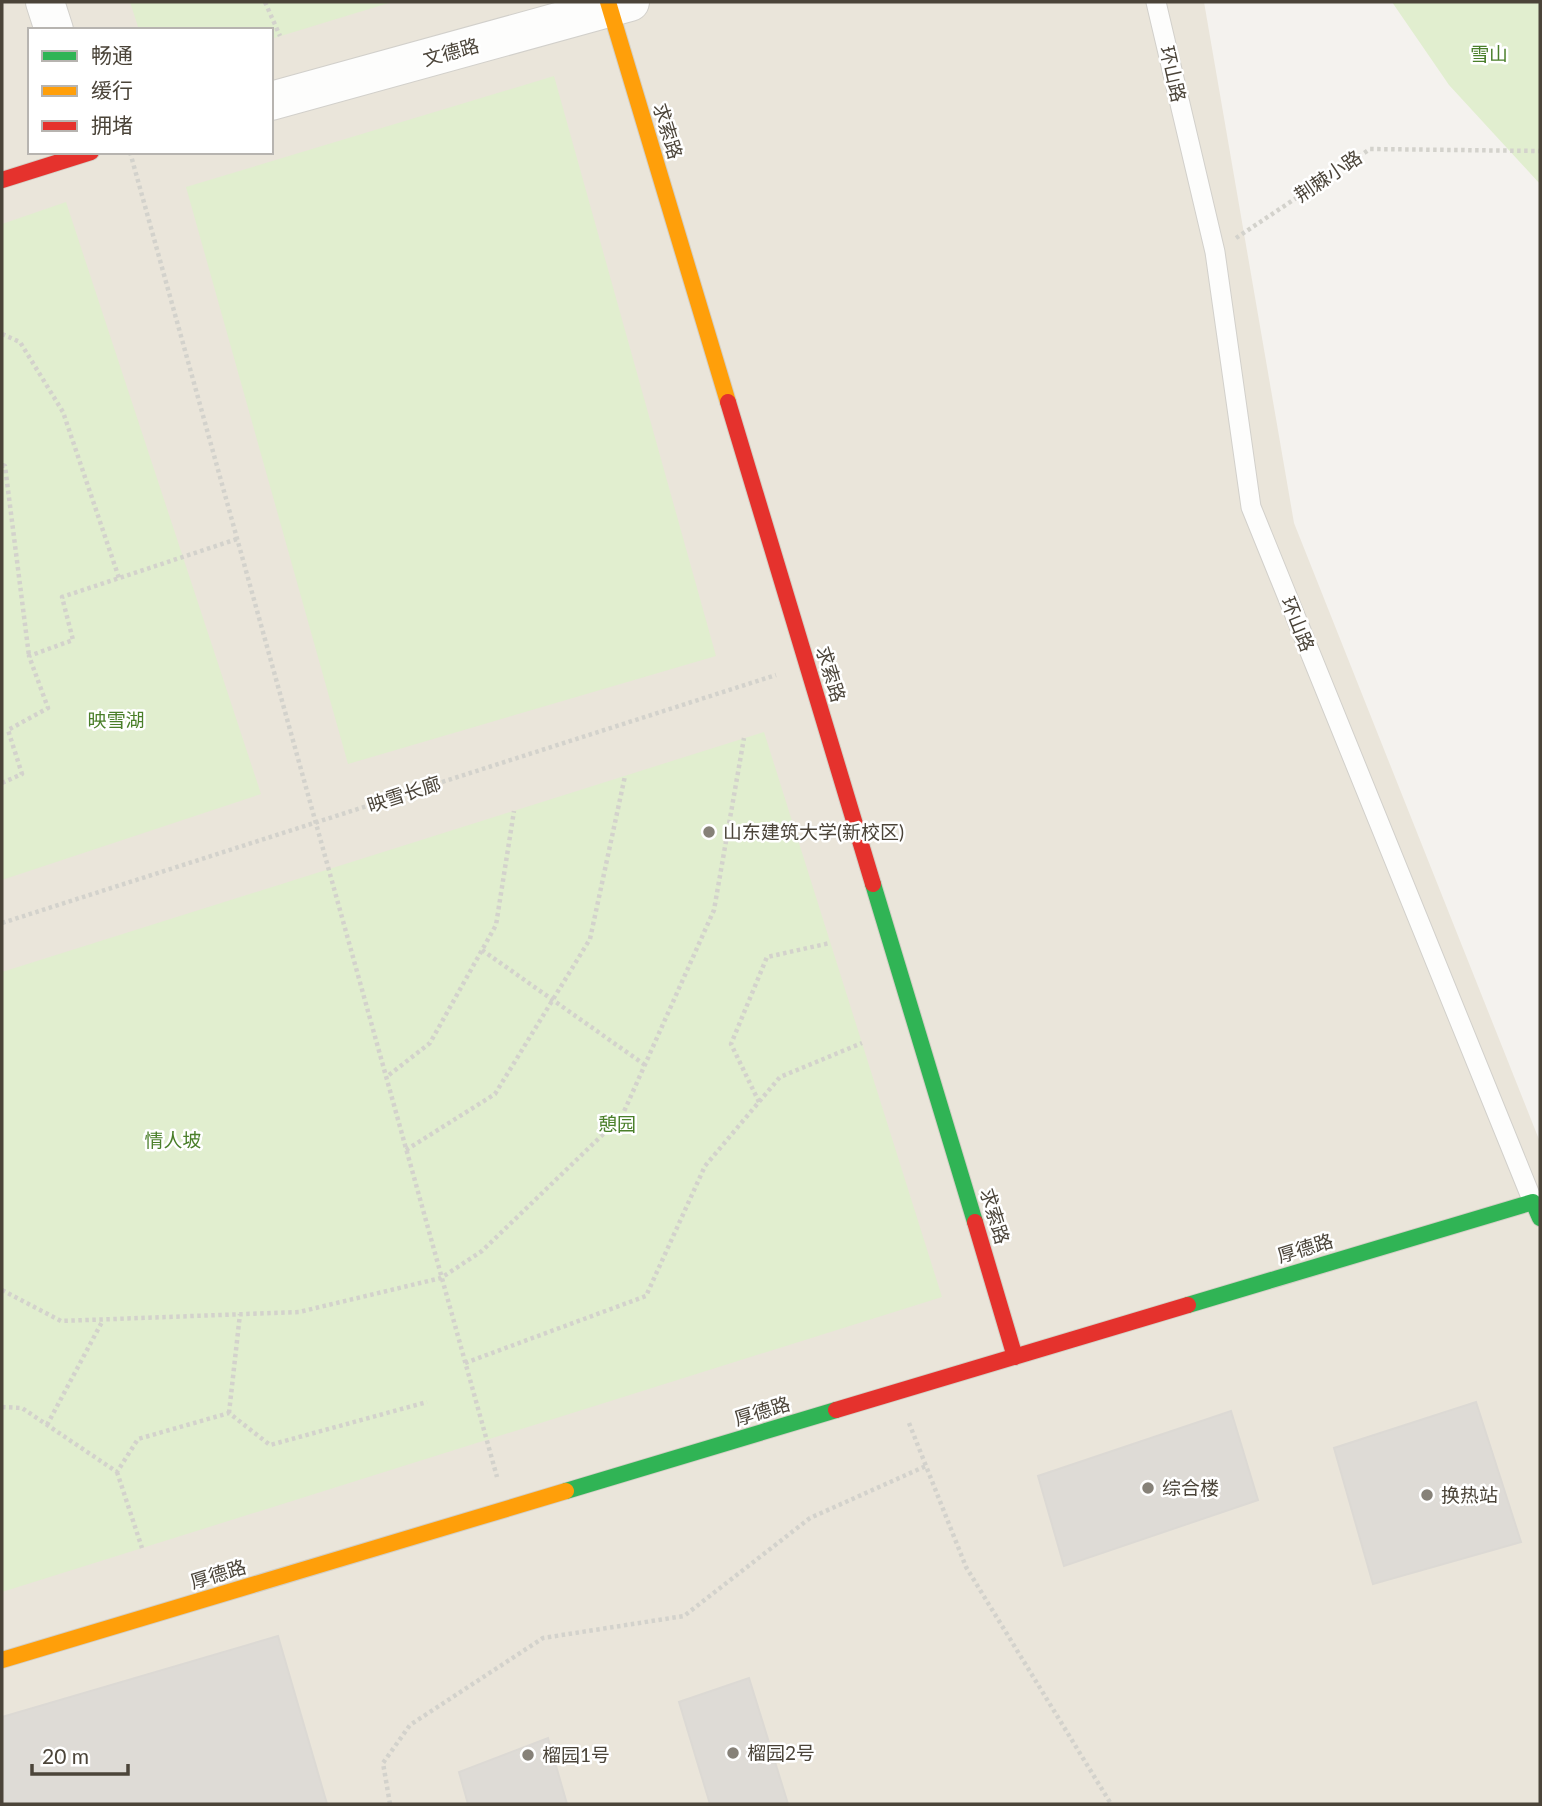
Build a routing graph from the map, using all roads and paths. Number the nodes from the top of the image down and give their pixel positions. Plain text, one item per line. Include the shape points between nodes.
1 (45, 2) edge
2 (265, 2) edge
3 (1156, 2) edge
4 (616, 4) edge
5 (53, 28) edge
6 (280, 36) dead end
7 (273, 101) edge
8 (1540, 151) edge
9 (85, 154) edge
10 (131, 154) edge
11 (2, 180) edge
12 (1215, 252) junction
13 (2, 334) edge
14 (2, 465) edge
15 (237, 539) junction
16 (119, 578) junction
17 (29, 656) junction
18 (807, 665) junction
19 (8, 730) junction
20 (2, 733) edge
21 (744, 738) dead end
22 (625, 776) dead end
23 (2, 783) edge
24 (514, 810) dead end
25 (315, 823) junction
26 (2, 923) edge
27 (830, 943) dead end
28 (482, 950) junction
29 (552, 1000) junction
30 (862, 1043) dead end
31 (645, 1065) junction
32 (389, 1075) dead end
33 (759, 1102) junction
34 (406, 1150) junction
35 (1537, 1210) edge
36 (441, 1278) junction
37 (2, 1290) edge
38 (240, 1314) junction
39 (104, 1320) junction
40 (1015, 1357) junction
41 (465, 1363) junction
42 (898, 1393) junction
43 (427, 1402) dead end
44 (2, 1407) edge
45 (229, 1413) junction
46 (47, 1425) junction
47 (926, 1466) junction
48 (117, 1472) junction
49 (506, 1510) junction
50 (142, 1548) dead end
51 (2, 1660) edge
52 (390, 1804) edge
53 (1111, 1804) edge

1 - 5 street
2 - 6 path
3 - 12 lane, 环山路
4 - 7 street, 文德路
4 - 18 street, 求索路
8 - 12 path, 荆棘小路 via 1370,149
9 - 11 street
10 - 15 path
12 - 35 lane, 环山路 via 1251,507
13 - 16 path via 20,342 64,412
14 - 17 path
15 - 16 path
15 - 25 path
16 - 17 path via 62,597 72,640
17 - 19 path via 48,708
18 - 25 path, 映雪长廊
18 - 40 street, 求索路
19 - 20 path
19 - 23 path via 22,774
21 - 31 path via 714,910
22 - 29 path via 590,939
24 - 28 path via 496,925
25 - 26 path, 映雪长廊
25 - 34 path
27 - 33 path via 767,957 731,1044
28 - 29 path
28 - 32 path via 430,1043
29 - 31 path
29 - 34 path via 495,1094
30 - 33 path via 780,1077
31 - 36 path via 622,1116 482,1251
33 - 41 path via 705,1166 646,1296
34 - 36 path
35 - 40 street, 厚德路
36 - 38 path via 299,1312
36 - 41 path
37 - 39 path via 61,1321
38 - 39 path
38 - 45 path
39 - 46 path
40 - 42 street, 厚德路
41 - 49 path
42 - 47 path
42 - 49 street, 厚德路
43 - 45 path via 270,1445
44 - 46 path via 22,1408
45 - 48 path via 138,1439
46 - 48 path
47 - 52 path via 810,1518 684,1616 543,1638 410,1725 383,1763
47 - 53 path via 966,1567
48 - 50 path
49 - 51 street, 厚德路

